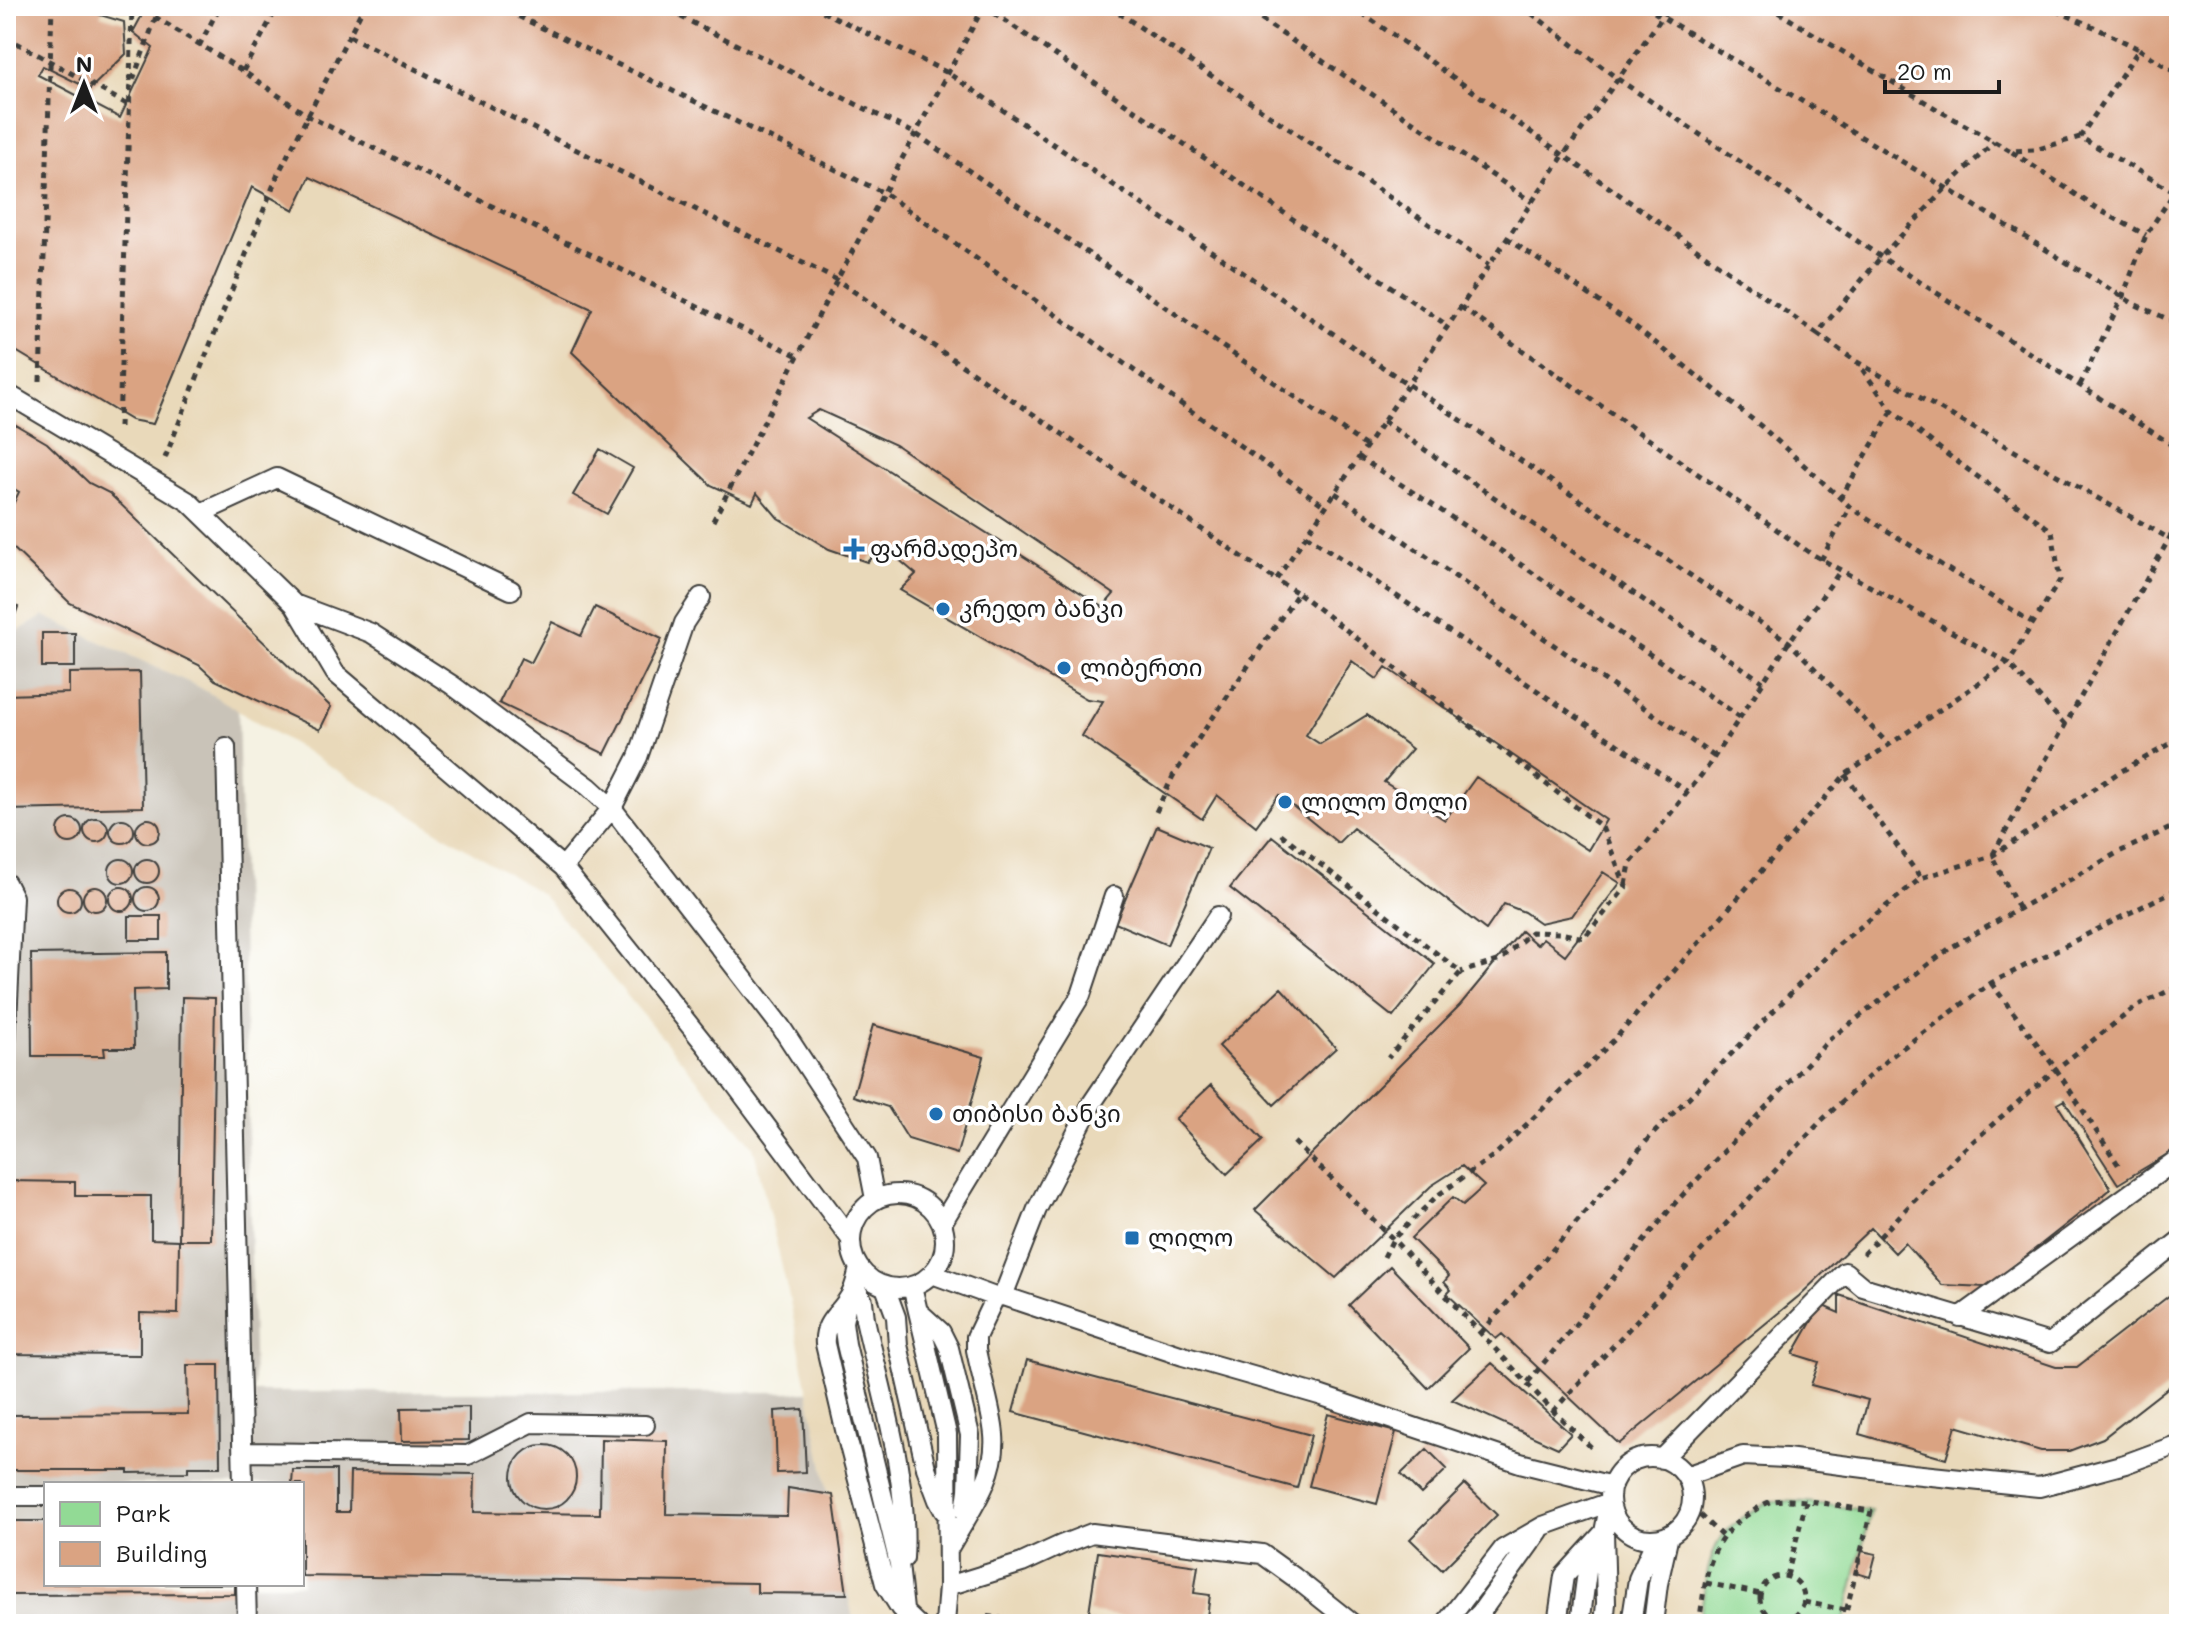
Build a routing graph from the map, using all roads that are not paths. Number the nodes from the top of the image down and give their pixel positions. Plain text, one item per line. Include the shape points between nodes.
1 (6, 393) edge
2 (201, 513) junction
3 (511, 590) dead end
4 (701, 597) dead end
5 (294, 604) junction
6 (226, 747) dead end
7 (612, 808) junction
8 (563, 867) junction
9 (6, 883) edge
10 (1114, 896) dead end
11 (1218, 916) dead end
12 (6, 1043) edge
13 (2179, 1158) edge
14 (875, 1199) junction
15 (942, 1223) junction
16 (850, 1238) junction
17 (2179, 1241) edge
18 (859, 1268) junction
19 (932, 1274) junction
20 (912, 1286) junction
21 (885, 1287) junction
22 (851, 1294) junction
23 (999, 1296) junction
24 (1960, 1317) junction
25 (645, 1425) dead end
26 (2179, 1444) edge
27 (243, 1452) junction
28 (1662, 1459) junction
29 (1686, 1476) junction
30 (243, 1482) edge
31 (1613, 1487) junction
32 (6, 1496) edge
33 (44, 1496) edge
34 (955, 1518) junction
35 (1543, 1526) junction
36 (1604, 1532) junction
37 (1662, 1537) junction
38 (1590, 1549) junction
39 (246, 1586) edge
40 (948, 1586) junction
41 (911, 1618) edge
42 (247, 1624) edge
43 (945, 1624) edge
44 (1353, 1624) edge
45 (1445, 1624) edge
46 (1469, 1624) edge
47 (1557, 1624) edge
48 (1580, 1624) edge
49 (1604, 1624) edge
50 (1631, 1624) edge
51 (1653, 1624) edge

1 - 2 lane
2 - 3 lane via 277,478
2 - 5 lane
4 - 7 lane via 684,623 638,757
5 - 7 lane via 371,633 452,685
5 - 8 lane via 335,673
6 - 27 lane
7 - 8 lane
7 - 14 lane via 781,1027 867,1158
8 - 16 lane
9 - 12 lane via 13,897
10 - 15 lane via 1081,995
11 - 23 lane via 1092,1103
13 - 24 lane
14 - 15 lane via 906,1194 921,1200
14 - 16 lane via 862,1208
15 - 19 lane via 944,1250
16 - 18 lane
17 - 24 lane via 2050,1343
18 - 21 lane
18 - 22 lane
19 - 20 lane
19 - 23 lane
20 - 21 lane
20 - 34 lane via 947,1434
21 - 34 lane via 896,1317 926,1468 938,1500
22 - 41 lane via 863,1301 902,1484 902,1587
22 - 41 lane via 831,1319 825,1344 885,1584
23 - 31 lane via 1520,1463
23 - 34 lane via 976,1337 994,1436 991,1463 985,1484
24 - 28 lane via 1863,1287 1845,1272
25 - 27 lane via 531,1423 468,1455
26 - 29 lane via 2039,1487 1743,1456
27 - 30 lane
28 - 29 lane
28 - 31 lane via 1638,1459 1627,1465
29 - 37 lane via 1691,1507 1687,1519
31 - 35 lane
31 - 36 lane
31 - 37 lane via 1613,1515 1620,1526 1642,1539
32 - 33 lane
34 - 40 lane via 947,1550
35 - 45 lane via 1503,1549
35 - 46 lane
36 - 38 lane
36 - 49 lane
37 - 50 lane via 1638,1579
37 - 51 lane
38 - 47 lane via 1564,1576
38 - 48 lane
39 - 42 lane
40 - 43 lane
40 - 44 lane via 1092,1533 1262,1554

